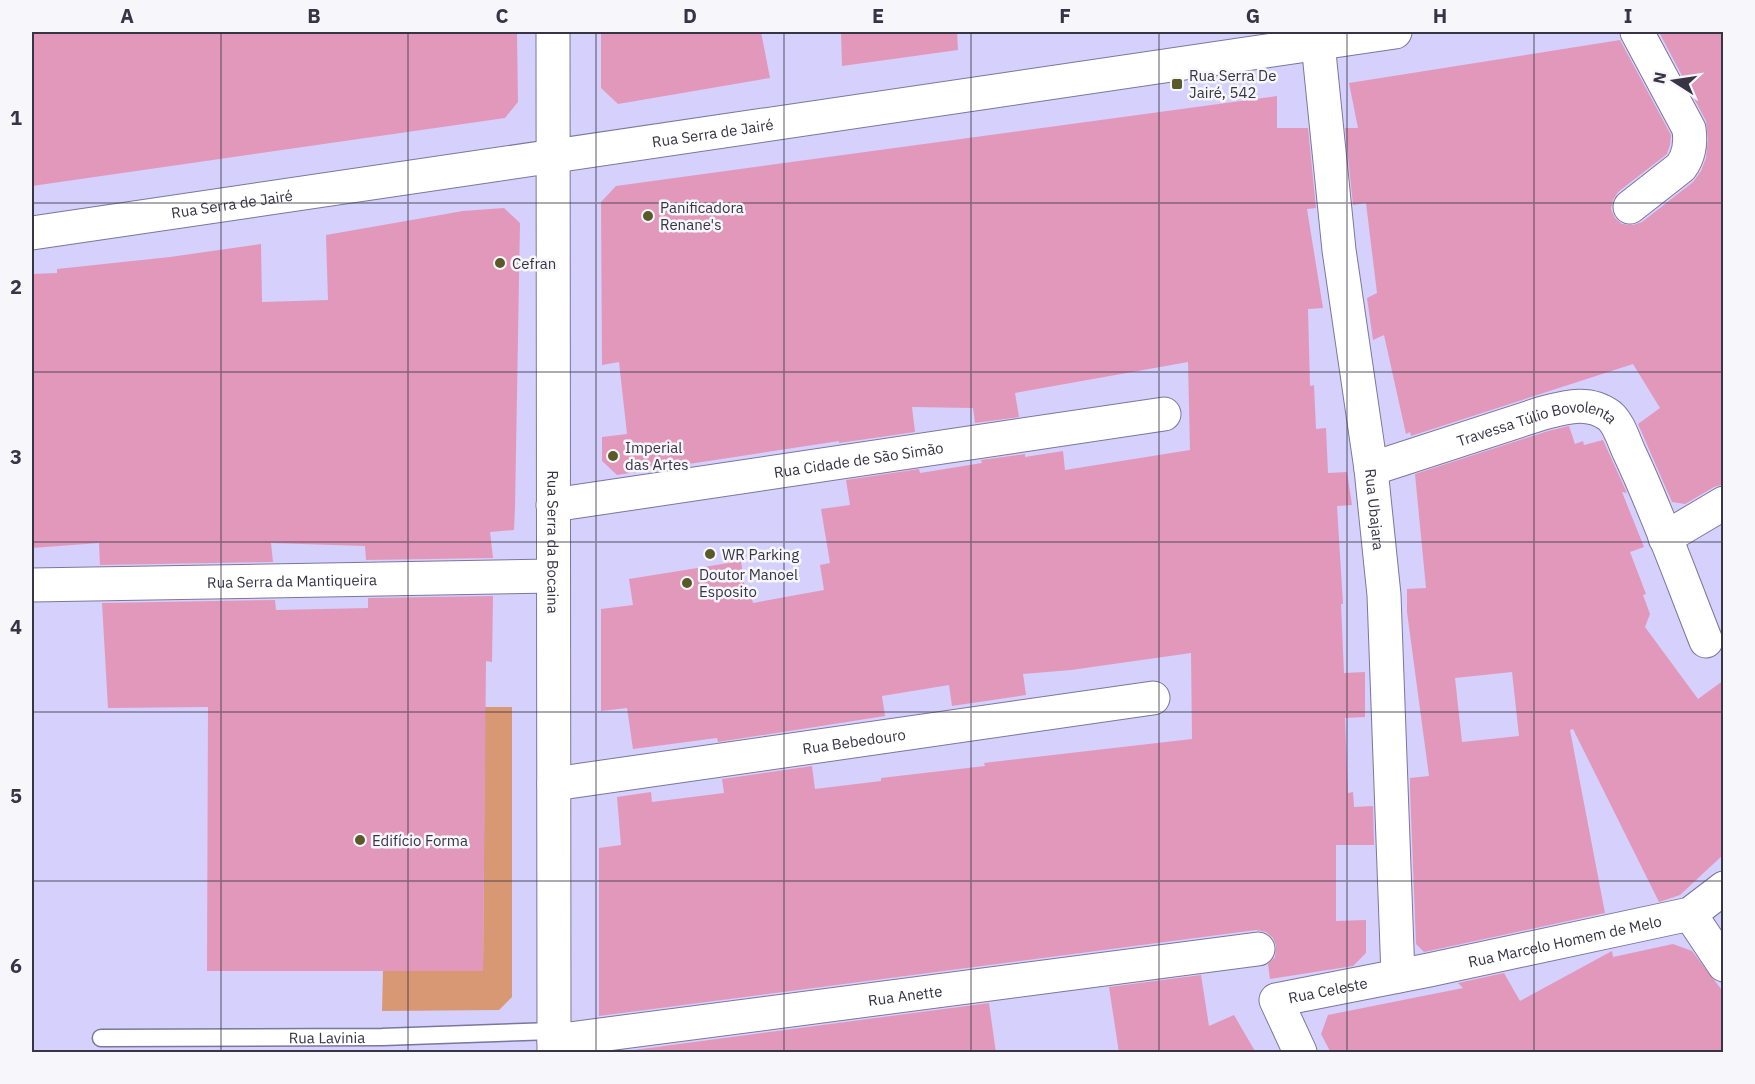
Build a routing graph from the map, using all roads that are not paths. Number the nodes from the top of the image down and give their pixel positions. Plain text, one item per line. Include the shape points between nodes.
1 (553, 32) edge
2 (1395, 32) edge
3 (1637, 32) edge
4 (1318, 43) junction
5 (553, 156) junction
6 (1630, 207) dead end
7 (32, 233) edge
8 (1164, 414) dead end
9 (1371, 469) junction
10 (1724, 503) edge
11 (553, 505) junction
12 (1665, 538) junction
13 (553, 576) junction
14 (32, 585) edge
15 (1706, 641) dead end
16 (1153, 698) dead end
17 (554, 783) junction
18 (1724, 888) edge
19 (1690, 914) junction
20 (1258, 949) dead end
21 (1724, 965) edge
22 (1398, 976) junction
23 (100, 1038) dead end
24 (554, 1042) edge
25 (1300, 1053) edge

1 - 5 street, Rua Serra da Bocaina
2 - 4 street, Rua Serra de Jairé
3 - 6 street via 1689,129 1690,141 1681,167
4 - 5 street, Rua Serra de Jairé
4 - 9 street, Rua Ubajara via 1339,250
5 - 7 street, Rua Serra de Jairé
5 - 11 street, Rua Serra da Bocaina
8 - 11 street, Rua Cidade de São Simão
9 - 12 street, Travessa Túlio Bovolenta via 1544,413 1588,406 1612,417 1646,487
9 - 22 street, Rua Ubajara via 1384,595
10 - 12 street
11 - 13 street, Rua Serra da Bocaina
12 - 15 street, Travessa Túlio Bovolenta
13 - 14 street, Rua Serra da Mantiqueira
13 - 17 street, Rua Serra da Bocaina
16 - 17 street, Rua Bebedouro
17 - 24 street, Rua Serra da Bocaina
18 - 19 street, Rua Marcelo Homem de Melo
19 - 21 street
19 - 22 street, Rua Marcelo Homem de Melo
20 - 24 street, Rua Anette
22 - 25 street, Rua Celeste via 1276,1000
23 - 24 lane, Rua Lavinia via 382,1037

